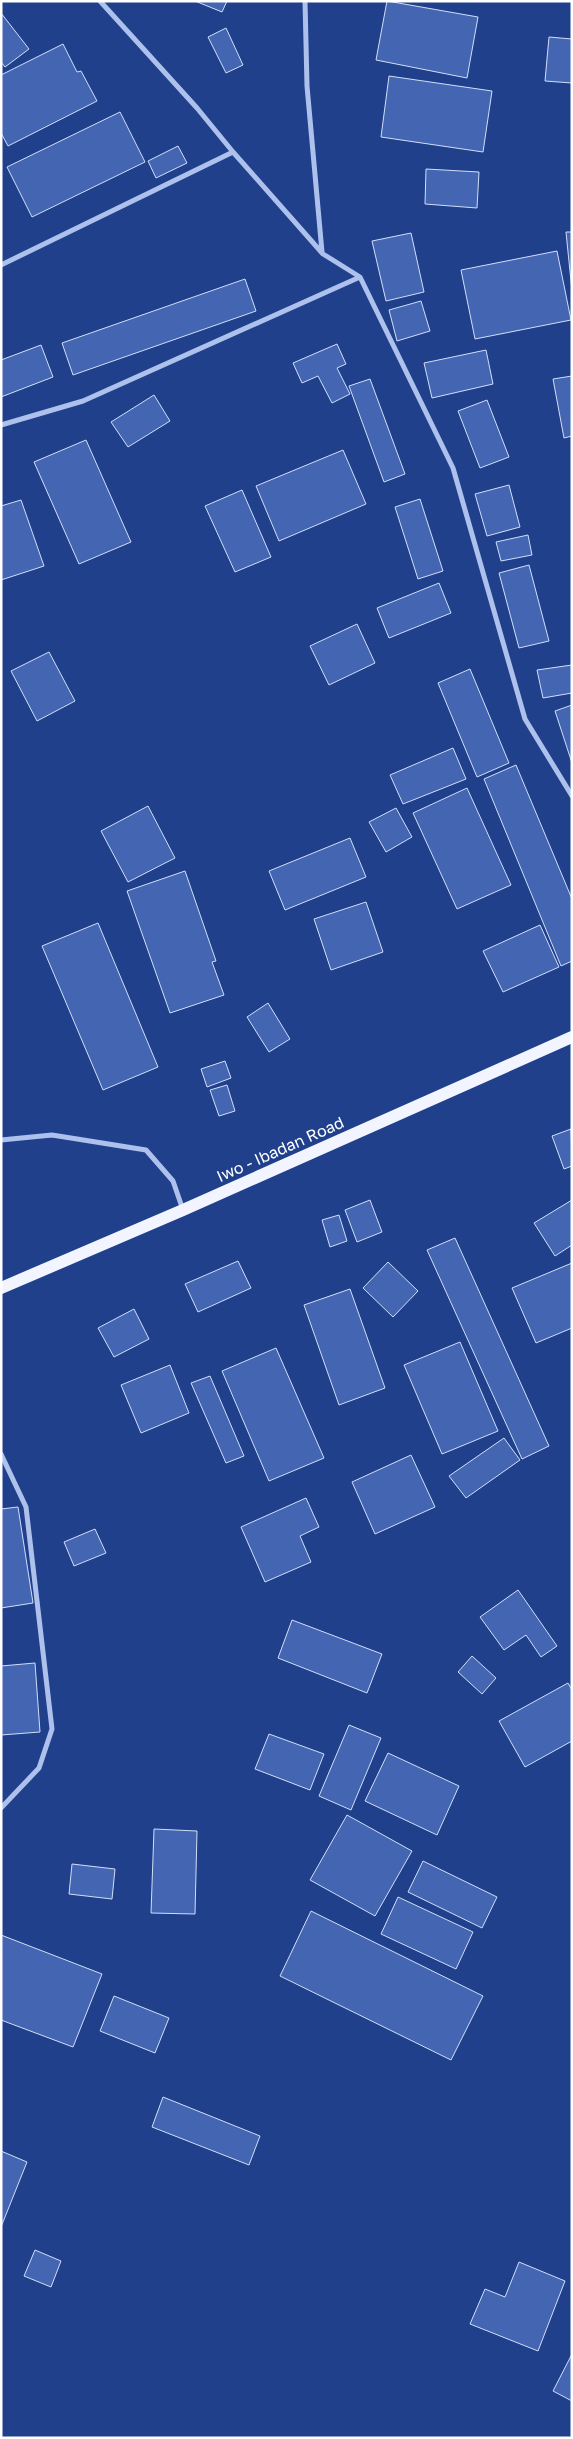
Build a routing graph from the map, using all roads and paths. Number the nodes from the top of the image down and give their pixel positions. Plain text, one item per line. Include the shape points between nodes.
1 (100, 1) edge
2 (305, 1) edge
3 (232, 152) junction
4 (323, 254) junction
5 (1, 265) edge
6 (360, 277) junction
7 (1, 425) edge
8 (572, 796) edge
9 (572, 1037) edge
10 (1, 1140) edge
11 (183, 1210) junction
12 (1, 1288) edge
13 (1, 1454) edge
14 (1, 1808) edge

1 - 3 street via 197,108
2 - 4 street via 307,86
3 - 4 street
3 - 5 street
4 - 6 street
6 - 7 street via 84,401
6 - 8 street via 453,468 526,719
9 - 11 main road, Iwo - Ibadan Road
10 - 11 street via 52,1135 146,1150 173,1181
11 - 12 main road, Iwo - Ibadan Road
13 - 14 street via 26,1507 52,1729 39,1768

